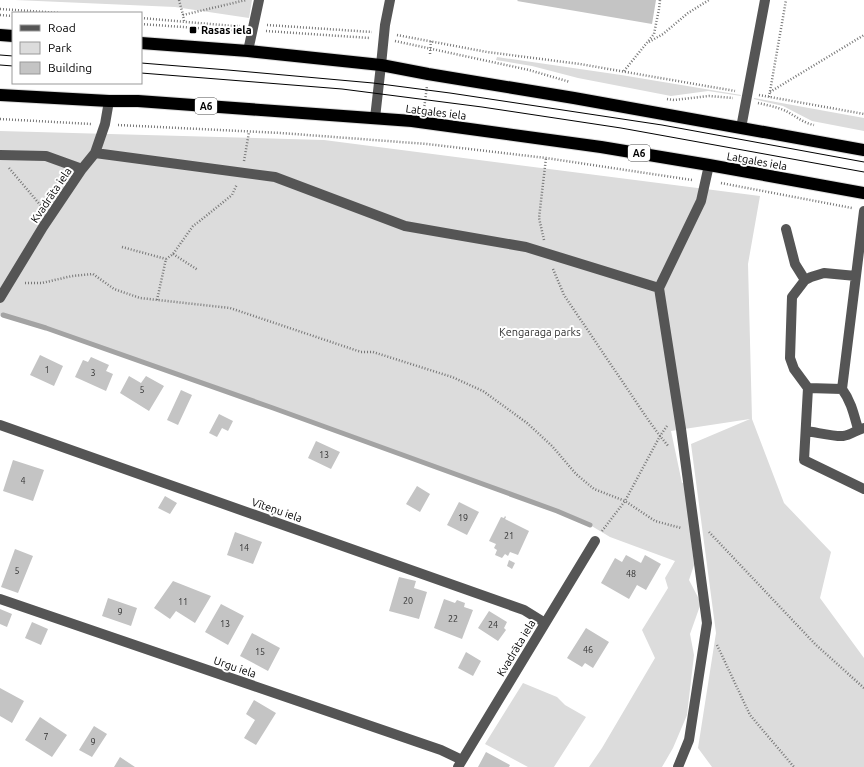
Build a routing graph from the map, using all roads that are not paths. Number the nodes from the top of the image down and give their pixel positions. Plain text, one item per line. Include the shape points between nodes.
1 (259, 0) edge
2 (390, 0) edge
3 (765, 0) edge
4 (0, 35) edge
5 (12, 36) edge
6 (142, 43) edge
7 (248, 51) junction
8 (381, 65) junction
9 (0, 95) edge
10 (109, 100) junction
11 (375, 118) junction
12 (741, 128) junction
13 (864, 150) edge
14 (95, 153) junction
15 (0, 155) edge
16 (709, 165) junction
17 (82, 169) junction
18 (864, 193) edge
19 (861, 209) edge
20 (786, 229) dead end
21 (856, 276) junction
22 (805, 280) junction
23 (660, 288) junction
24 (0, 298) edge
25 (808, 388) junction
26 (842, 389) junction
27 (0, 425) edge
28 (861, 429) edge
29 (806, 431) junction
30 (864, 489) edge
31 (595, 541) road end
32 (0, 599) edge
33 (545, 623) junction
34 (460, 763) edge
35 (678, 767) edge

1 - 7 street
2 - 8 street
3 - 12 street
4 - 5 highway
6 - 7 highway
7 - 8 highway
8 - 11 street
8 - 12 highway
9 - 10 highway, Latgales iela / A6
10 - 11 highway, Latgales iela / A6
10 - 14 street, Kvadrāta iela via 105,124
11 - 16 highway, Latgales iela / A6 via 601,147
12 - 13 highway
14 - 17 street, Kvadrāta iela
14 - 23 street via 275,177 405,226 526,248
15 - 17 street via 46,156
16 - 18 highway, Latgales iela / A6
16 - 23 street via 701,201
17 - 24 street, Kvadrāta iela
19 - 21 street
20 - 22 street via 795,264
21 - 22 street via 824,273
21 - 26 street
22 - 25 street via 792,297 790,358 794,369
23 - 35 street via 707,623 689,740
25 - 26 street
25 - 29 street
26 - 28 street
27 - 33 street, Vīteņu iela via 524,610
28 - 29 street via 842,436
29 - 30 street via 804,460
31 - 33 street, Kvadrāta iela
32 - 34 street, Urgu iela via 434,748
33 - 34 street, Kvadrāta iela

